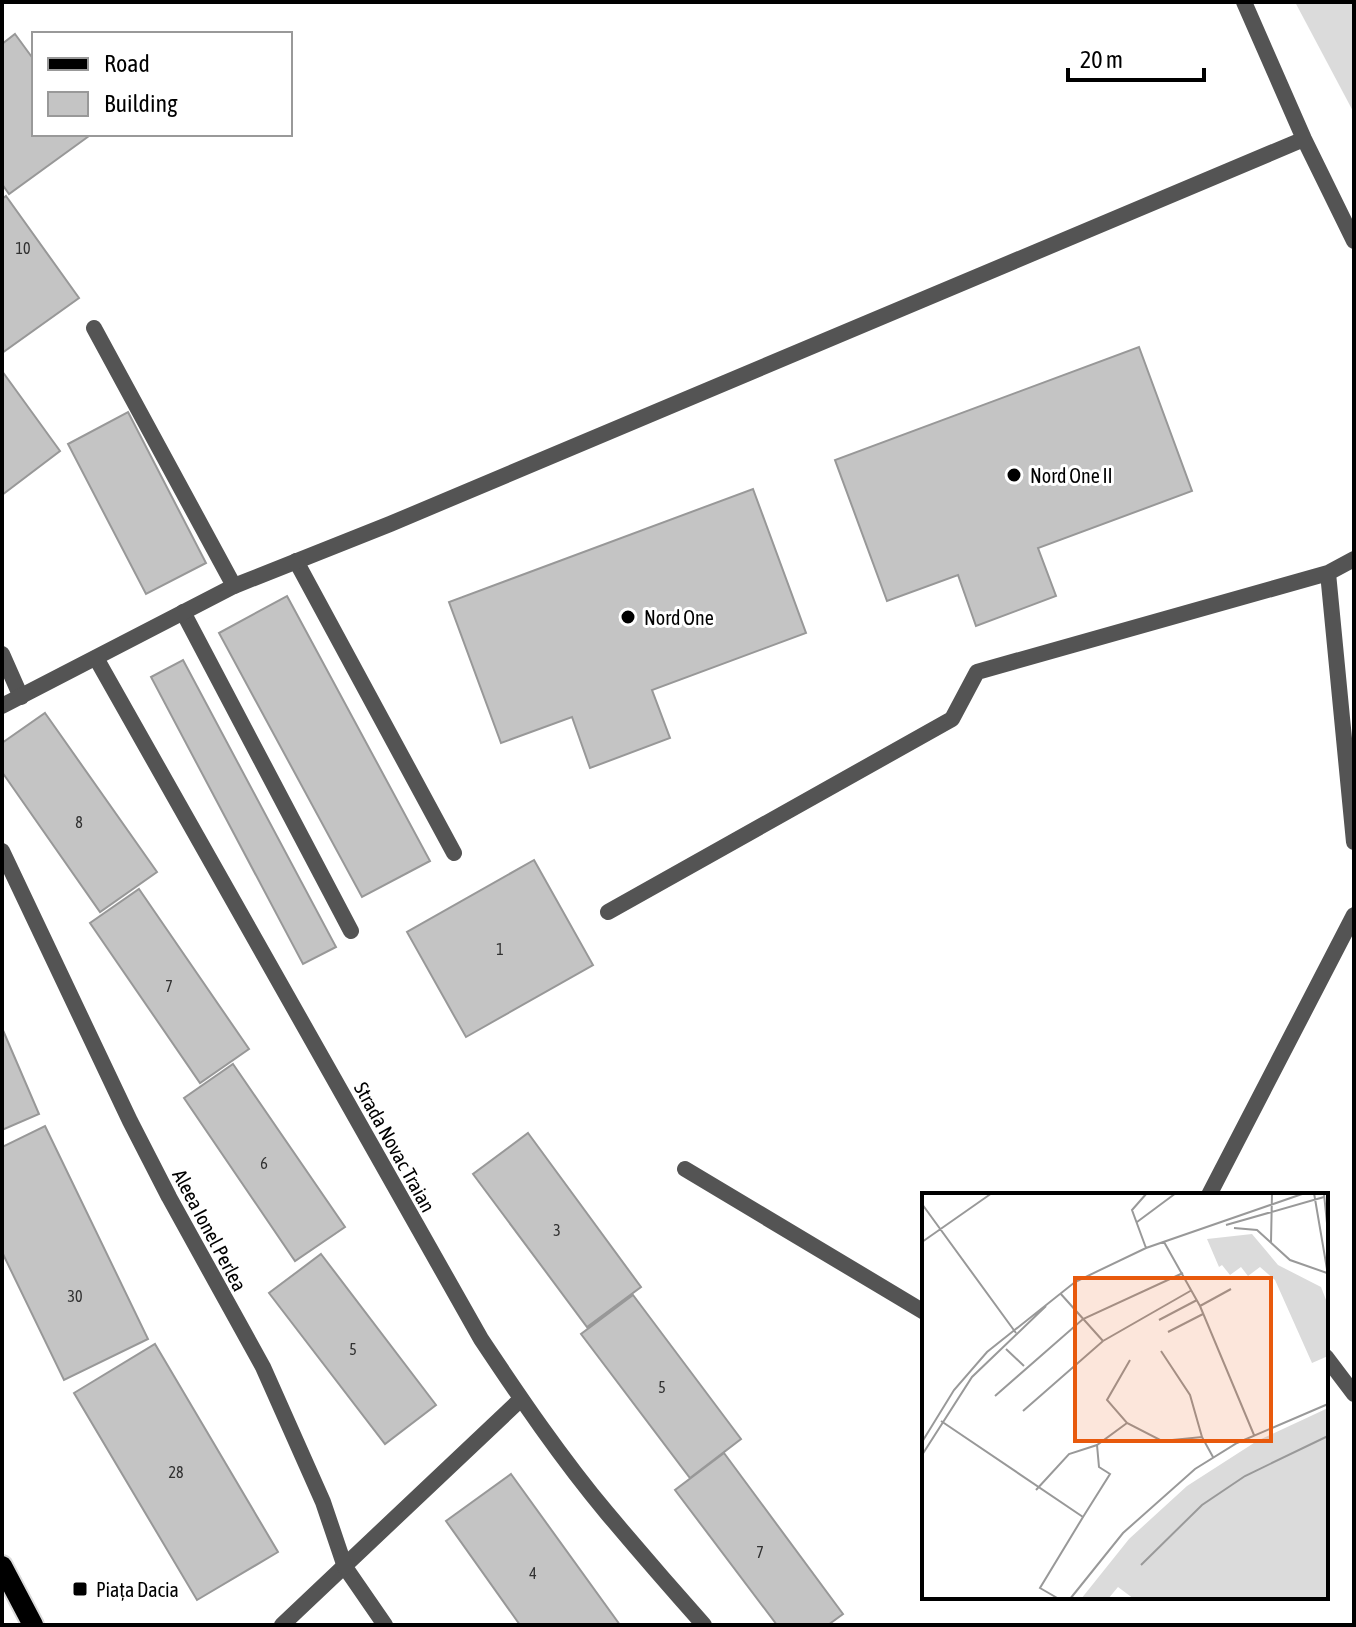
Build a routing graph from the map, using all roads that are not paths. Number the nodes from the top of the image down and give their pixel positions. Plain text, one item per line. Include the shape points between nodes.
1 (1244, 2) edge
2 (1304, 139) junction
3 (1354, 241) edge
4 (94, 328) dead end
5 (1354, 559) edge
6 (296, 561) junction
7 (1328, 573) junction
8 (234, 586) junction
9 (183, 612) junction
10 (2, 654) edge
11 (96, 658) junction
12 (21, 697) junction
13 (2, 706) edge
14 (1354, 842) edge
15 (2, 851) edge
16 (454, 853) dead end
17 (608, 912) dead end
18 (1354, 915) edge
19 (351, 931) dead end
20 (685, 1169) dead end
21 (1210, 1193) edge
22 (922, 1311) edge
23 (1328, 1360) edge
24 (1354, 1394) edge
25 (521, 1399) junction
26 (2, 1566) edge
27 (345, 1567) junction
28 (33, 1625) edge
29 (282, 1625) edge
30 (385, 1625) edge
31 (704, 1625) edge

1 - 2 street
2 - 3 street
2 - 6 street
4 - 8 street
5 - 7 street
6 - 8 street
6 - 16 street
7 - 14 street
7 - 17 street via 977,672 952,719
8 - 9 street
9 - 11 street
9 - 19 street
10 - 12 street
11 - 12 street
11 - 25 street, Strada Novac Traian via 481,1339
12 - 13 street
15 - 27 street, Aleea Ionel Perlea via 143,1146 263,1367 323,1502
18 - 21 street
20 - 22 street
23 - 24 street
25 - 27 street
25 - 31 street, Strada Novac Traian via 606,1512
26 - 28 main road
27 - 29 street
27 - 30 street, Aleea Ionel Perlea

